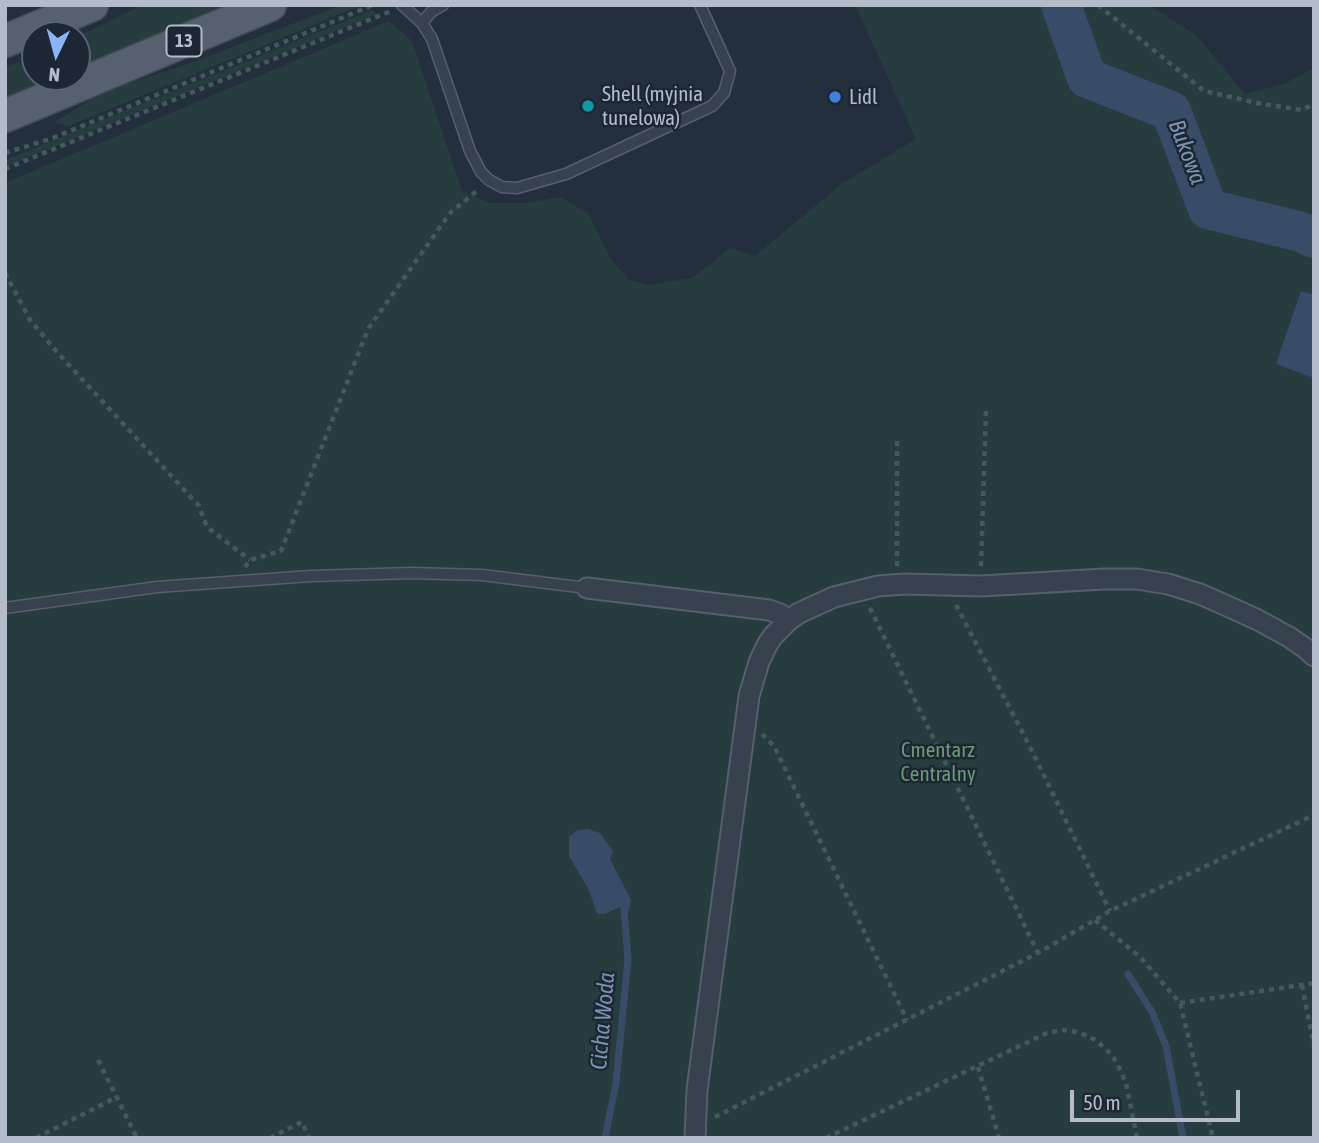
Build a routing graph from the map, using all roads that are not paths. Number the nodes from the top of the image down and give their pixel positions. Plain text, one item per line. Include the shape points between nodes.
1 (92, 5) edge
2 (270, 5) edge
3 (443, 5) edge
4 (701, 5) edge
5 (402, 6) edge
6 (422, 23) junction
7 (5, 41) edge
8 (5, 116) edge
9 (587, 588) joint
10 (5, 608) edge
11 (789, 620) junction
12 (1314, 656) edge
13 (695, 1132) edge

1 - 7 main road
2 - 8 main road, 13
3 - 6 lane
4 - 6 lane via 730,71 724,93 712,106 566,174 517,188 502,187 481,172
5 - 6 lane
9 - 10 lane via 482,575 411,573 158,587
9 - 11 street via 769,610
11 - 12 street via 834,597 897,584 981,586 1137,579 1200,594 1258,620
11 - 13 street via 773,636 759,662 750,696

